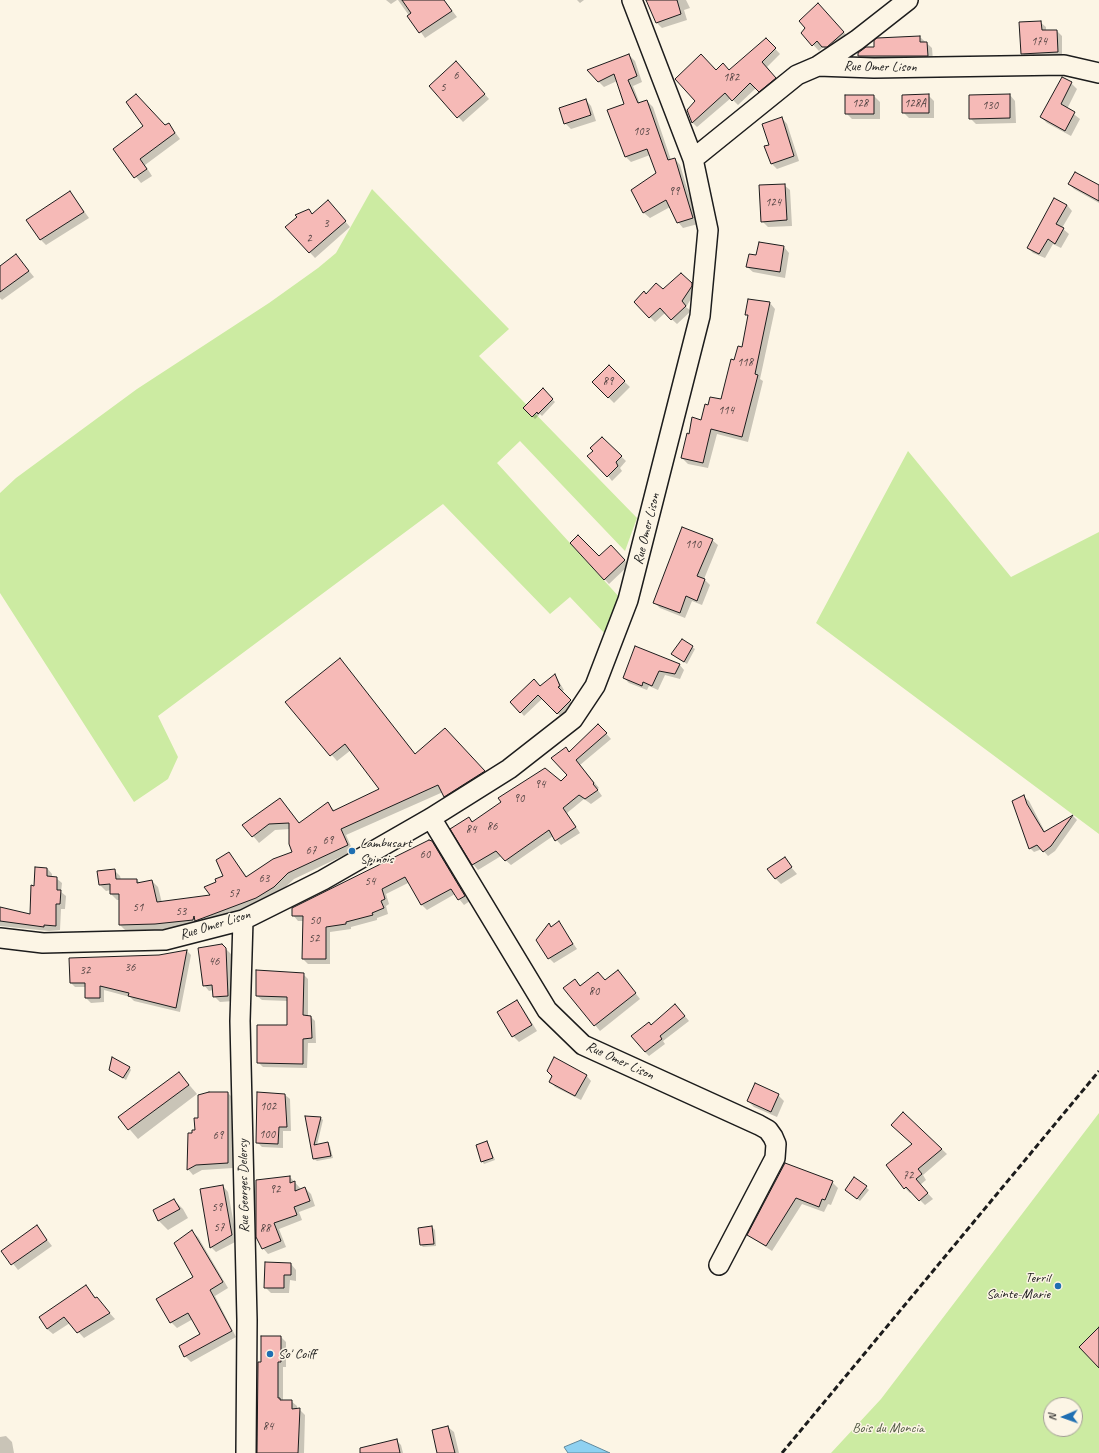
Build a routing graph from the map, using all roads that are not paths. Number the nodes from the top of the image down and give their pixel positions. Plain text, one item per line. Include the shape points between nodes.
1 (632, 0) edge
2 (908, 0) edge
3 (818, 66) junction
4 (1099, 73) edge
5 (693, 159) junction
6 (431, 818) junction
7 (243, 920) junction
8 (0, 938) edge
9 (718, 1265) dead end
10 (246, 1453) edge

1 - 5 street, Rue Omer Lison
2 - 3 street via 857,40
3 - 4 street, Rue Omer Lison via 874,68 1064,65
3 - 5 street, Rue Omer Lison via 797,75
5 - 6 street, Rue Omer Lison via 708,230 700,316 628,600 595,686 572,719 509,769
6 - 7 street, Rue Omer Lison via 323,880
6 - 9 street, Rue Omer Lison via 547,1010 583,1046 759,1125 768,1130 773,1137 776,1144 775,1158
7 - 8 street, Rue Omer Lison via 165,940 43,943
7 - 10 street, Rue Georges Delersy via 240,1021 248,1320

